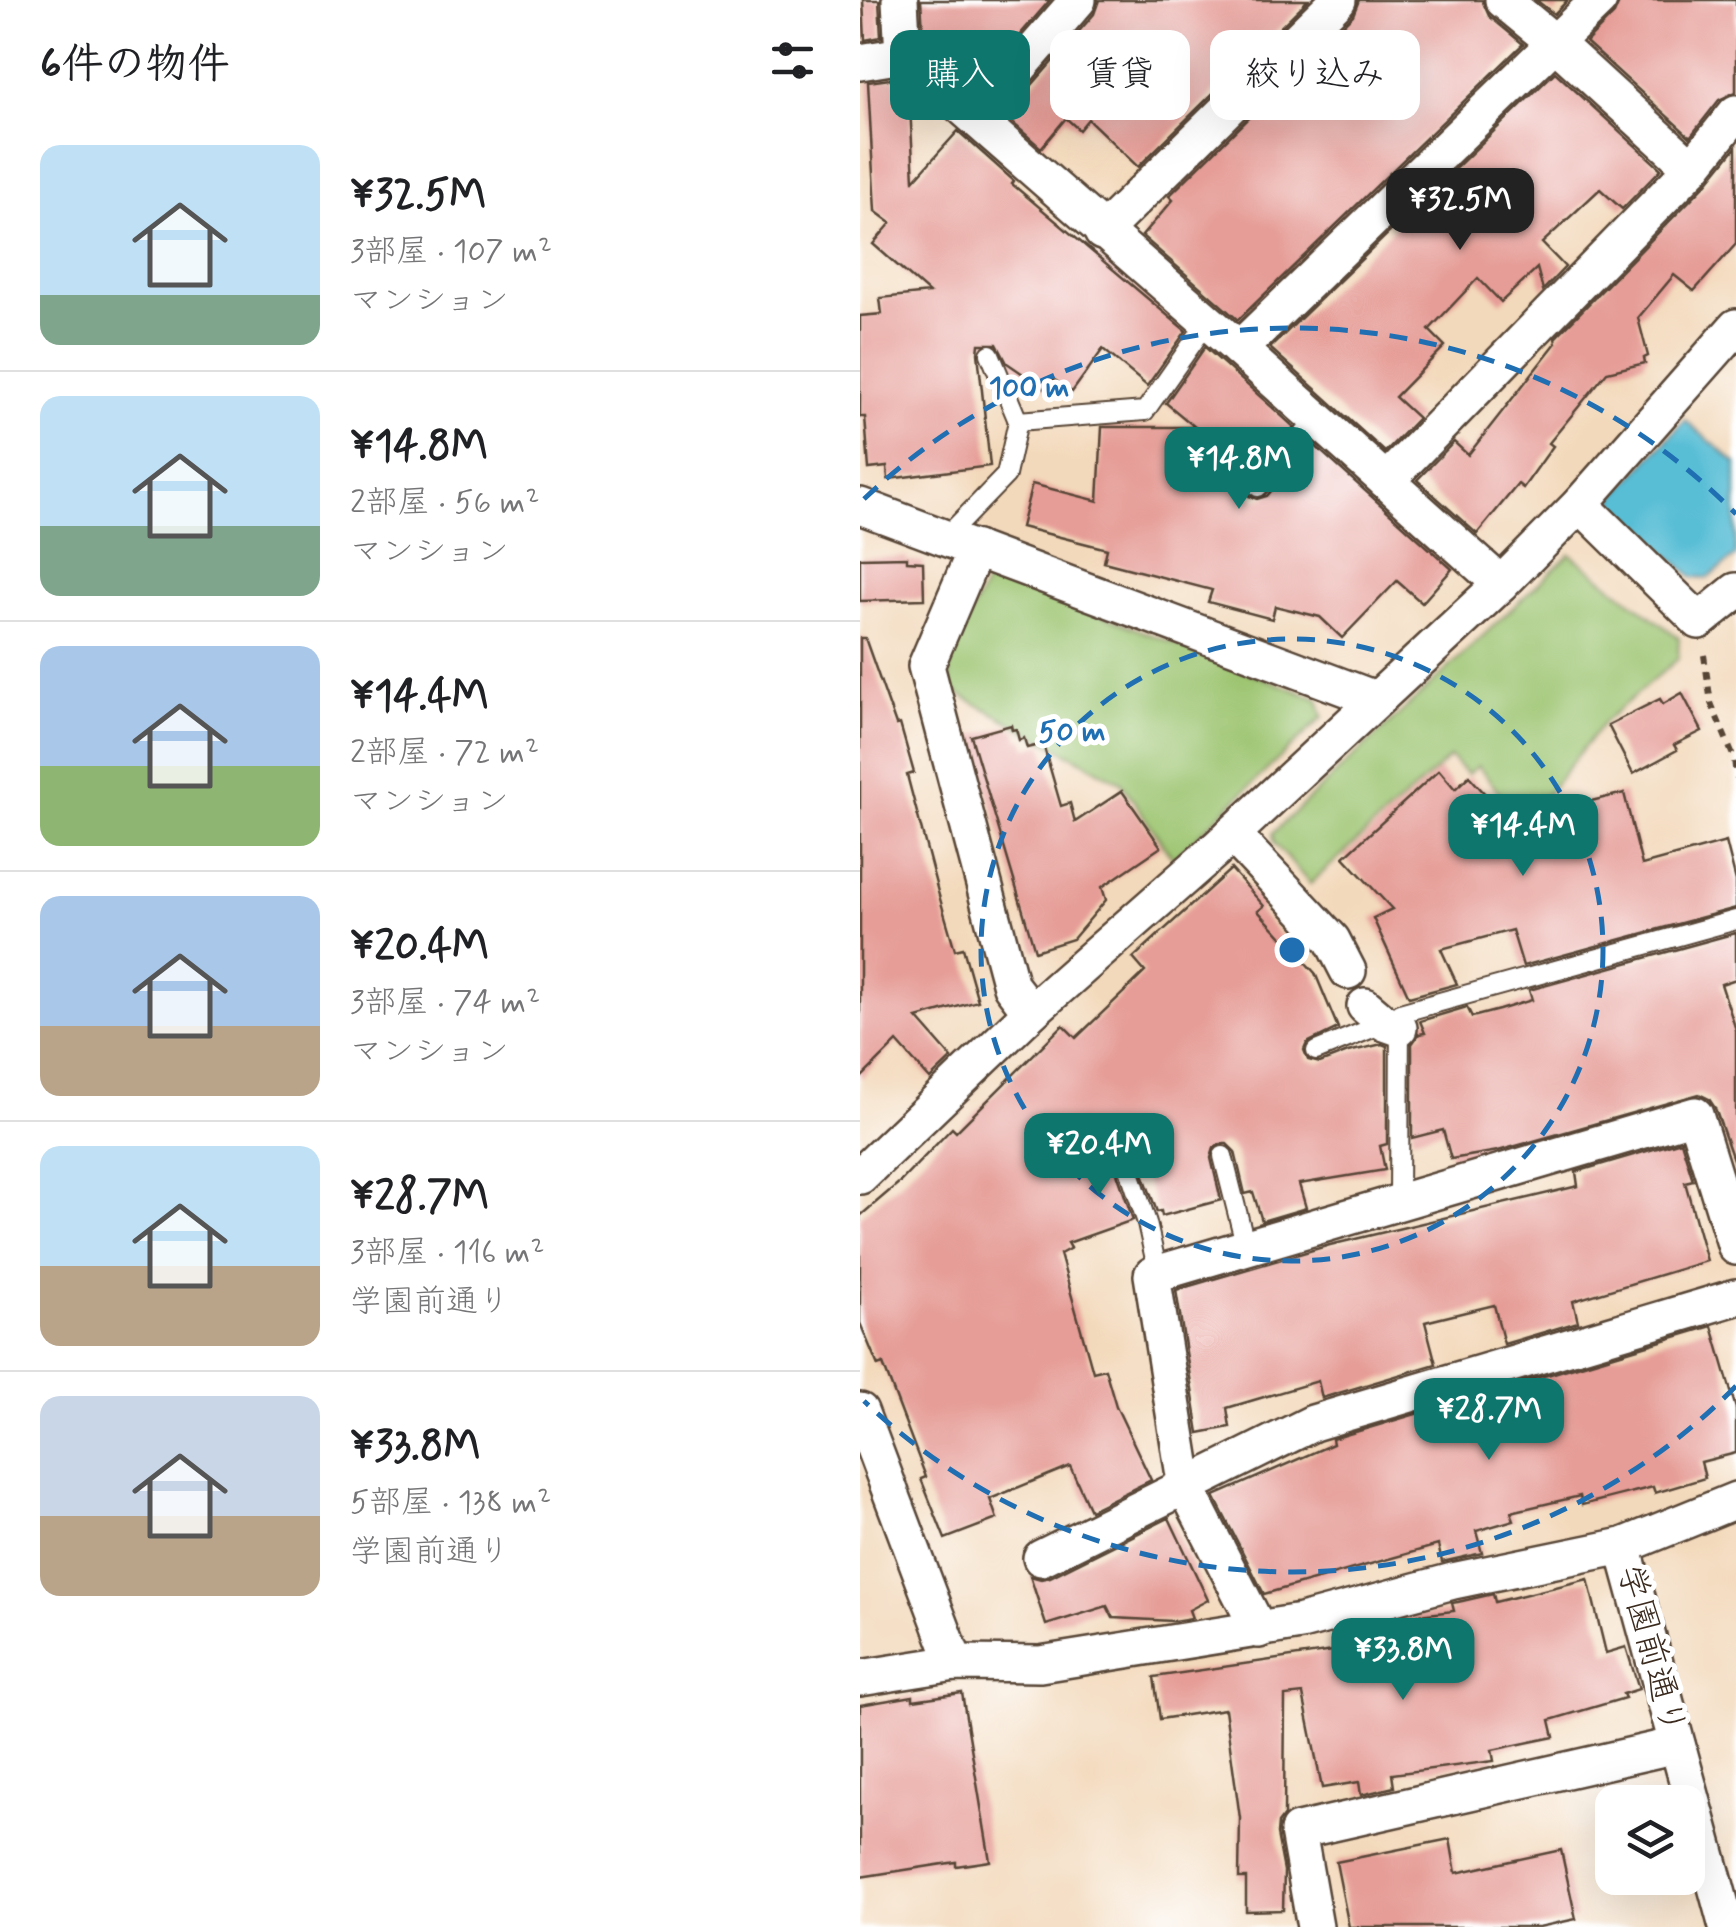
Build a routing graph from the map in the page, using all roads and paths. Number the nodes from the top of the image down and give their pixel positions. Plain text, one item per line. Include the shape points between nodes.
1 (900, 0) edge
2 (1078, 0) edge
3 (1338, 0) edge
4 (1503, 0) edge
5 (1599, 0) edge
6 (902, 30) edge
7 (1554, 42) junction
8 (1030, 55) edge
9 (890, 58) edge
10 (860, 62) edge
11 (1736, 113) edge
12 (980, 120) edge
13 (1692, 168) junction
14 (1102, 232) junction
15 (1208, 321) junction
16 (1736, 327) edge
17 (1239, 349) junction
18 (990, 354) dead end
19 (1317, 419) junction
20 (1018, 421) junction
21 (1386, 481) junction
22 (1258, 487) dead end
23 (1580, 504) junction
24 (860, 506) edge
25 (962, 542) junction
26 (1501, 584) junction
27 (1736, 591) edge
28 (1699, 621) junction
29 (1375, 699) junction
30 (1736, 778) edge
31 (1232, 834) junction
32 (1736, 920) edge
33 (1348, 971) dead end
34 (1032, 1012) junction
35 (1383, 1019) junction
36 (1316, 1051) dead end
37 (1223, 1156) dead end
38 (1127, 1163) dead end
39 (860, 1176) edge
40 (1400, 1201) junction
41 (1733, 1225) edge
42 (1246, 1247) junction
43 (1158, 1273) junction
44 (1736, 1296) edge
45 (860, 1411) edge
46 (1186, 1488) junction
47 (1736, 1500) edge
48 (1624, 1546) junction
49 (1042, 1558) dead end
50 (1259, 1630) junction
51 (956, 1663) junction
52 (860, 1678) edge
53 (1677, 1745) junction
54 (1736, 1924) edge
55 (1315, 1927) edge
56 (1727, 1927) edge

1 - 6 street
2 - 8 street
3 - 14 street
4 - 7 street
5 - 7 street
7 - 13 street
7 - 17 street
9 - 10 street
11 - 13 street
12 - 14 street
13 - 21 street
14 - 15 street
15 - 17 street
15 - 20 lane via 1145,411
16 - 23 street
17 - 19 street
18 - 20 lane
19 - 21 street
19 - 22 lane
20 - 25 lane via 1006,475
21 - 26 street
23 - 26 street
23 - 28 street
24 - 25 street
25 - 29 street
25 - 34 street via 926,666 1010,986
26 - 29 street
27 - 28 street
28 - 30 path via 1711,703
29 - 31 street
31 - 33 street via 1332,940
31 - 34 street
32 - 35 lane
34 - 39 street
35 - 36 lane
35 - 40 lane
37 - 42 lane
38 - 43 lane
40 - 41 street via 1695,1115
40 - 42 street
42 - 43 street
43 - 46 street via 1152,1275
44 - 46 street via 1313,1423
45 - 51 street
46 - 49 street
46 - 50 street
47 - 48 street
48 - 50 street
48 - 53 street, 学園前通り
50 - 51 street via 1040,1664
51 - 52 street
53 - 55 street via 1298,1831
53 - 56 street, 学園前通り
54 - 56 lane

